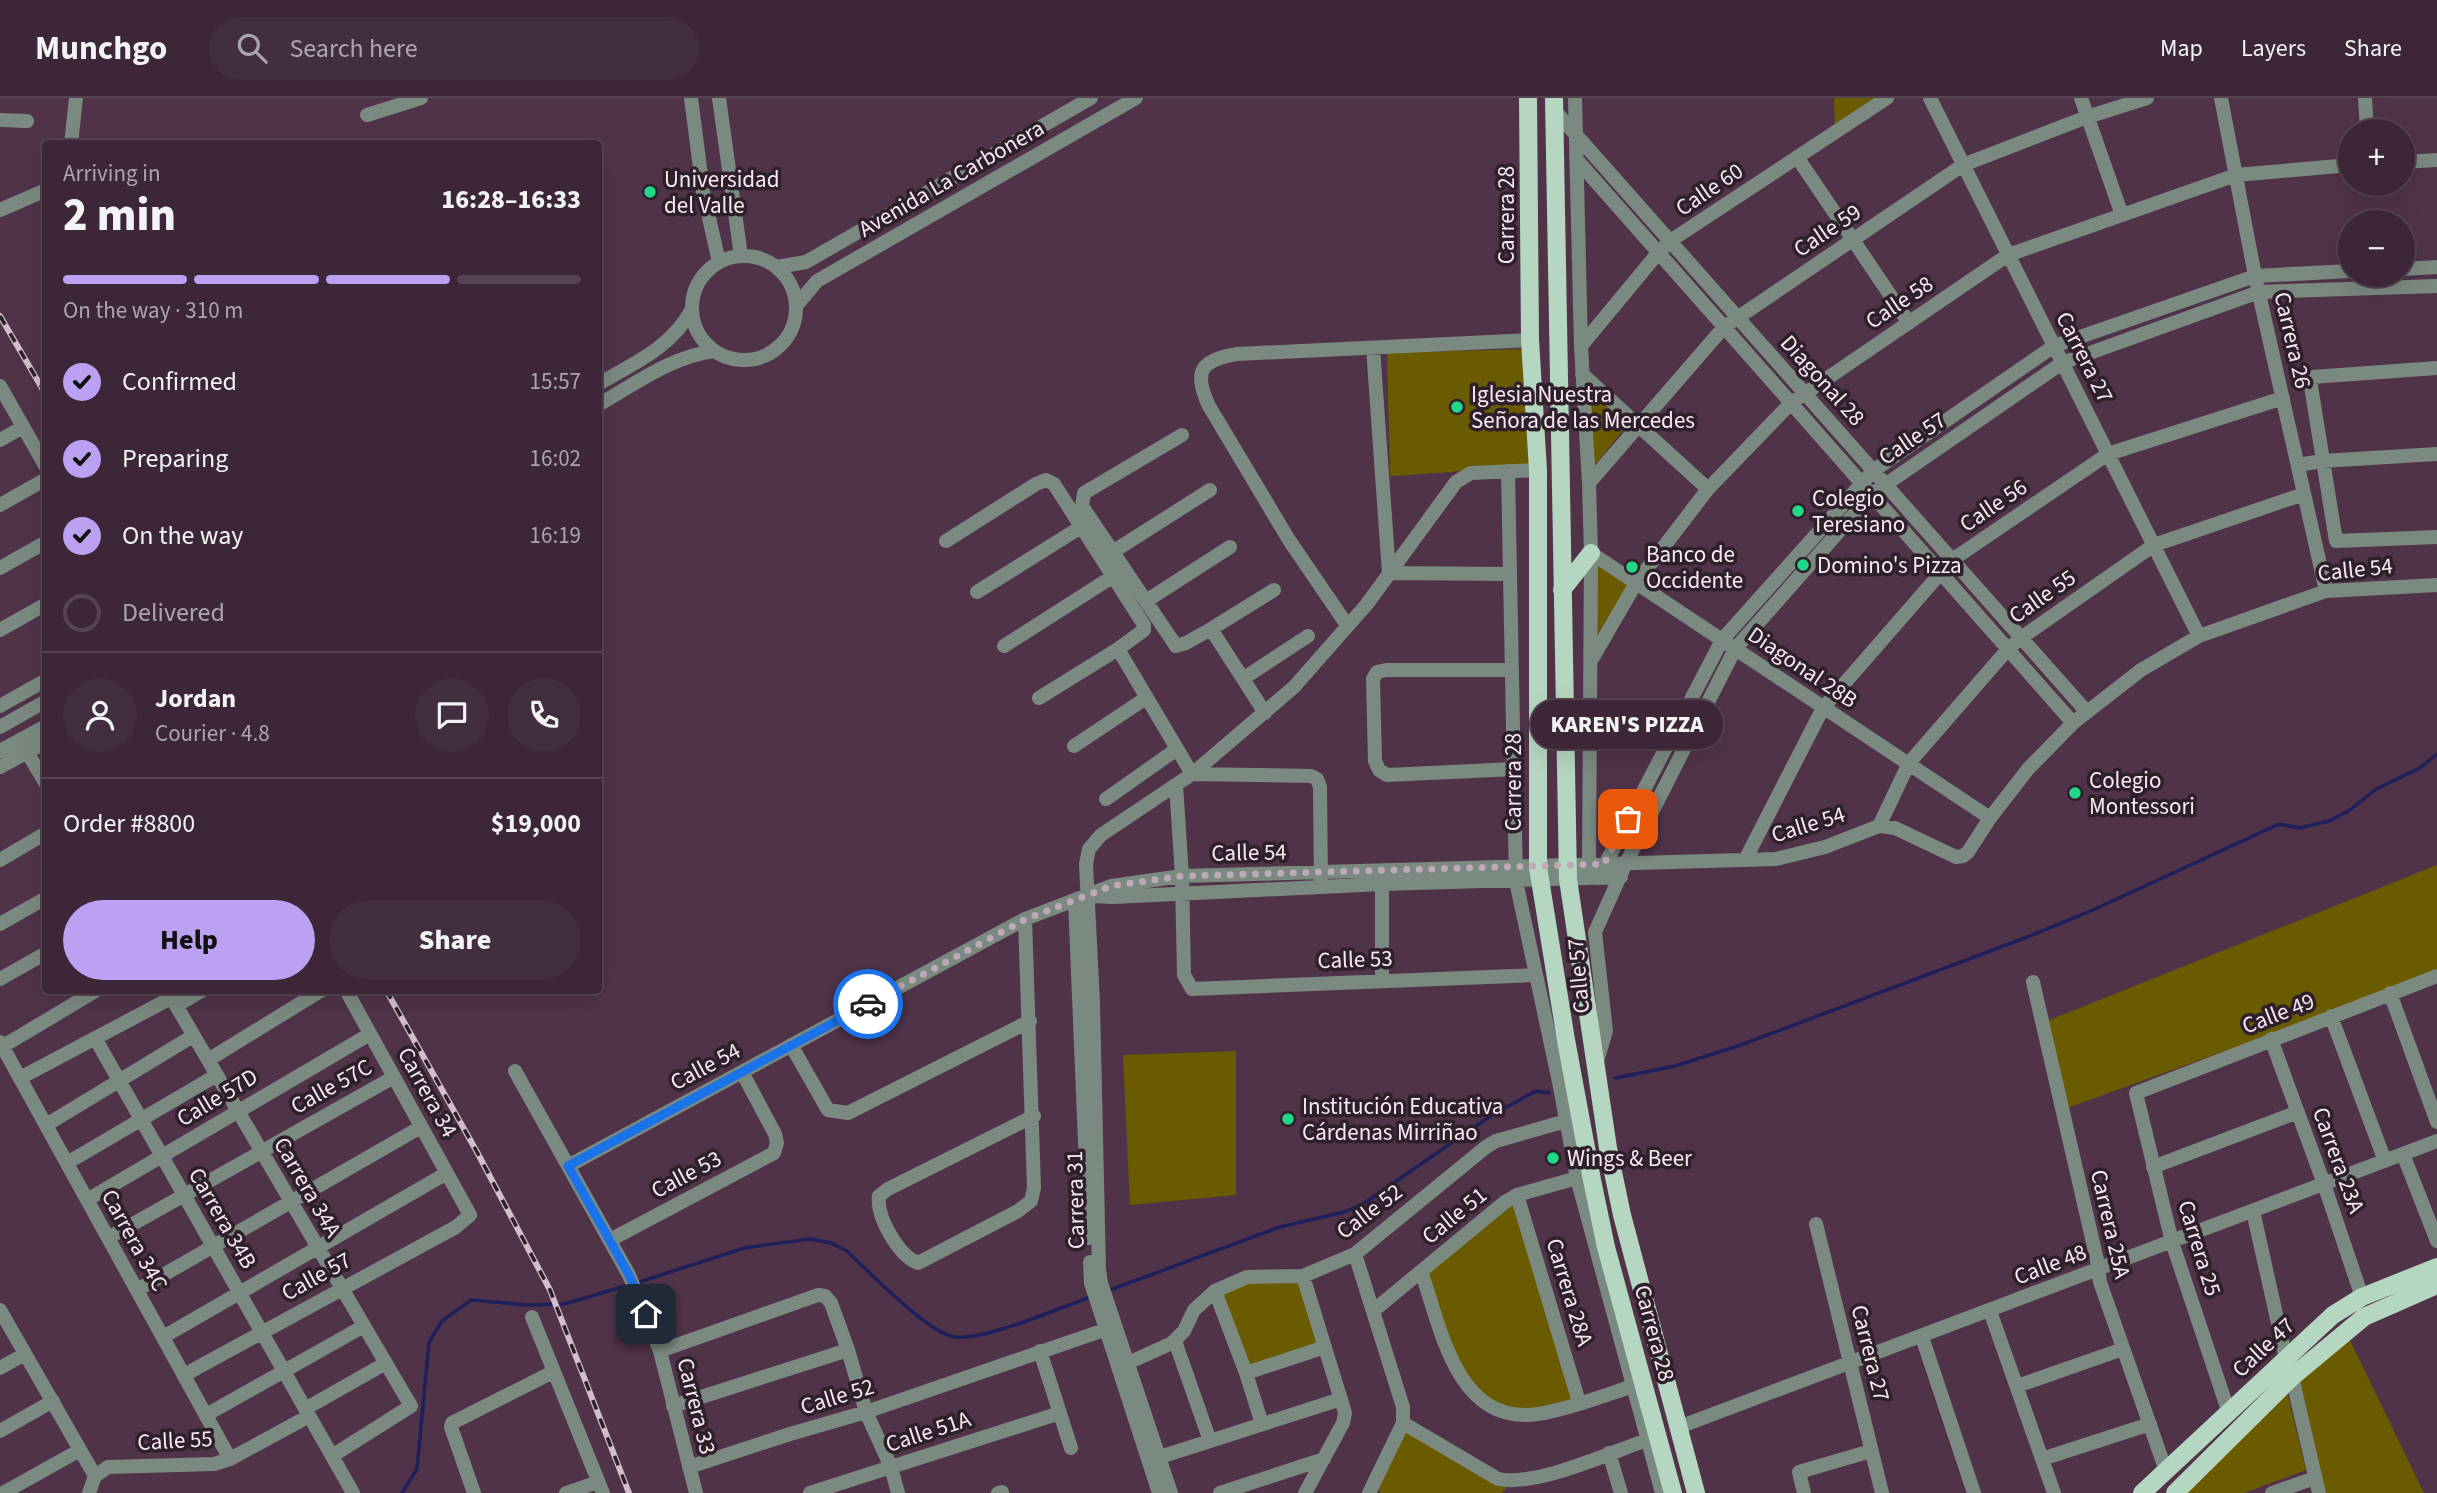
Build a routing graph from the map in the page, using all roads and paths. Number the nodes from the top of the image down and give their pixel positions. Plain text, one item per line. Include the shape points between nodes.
1 (76, 98) edge
2 (421, 98) edge
3 (691, 98) edge
4 (719, 98) edge
5 (1091, 98) edge
6 (1136, 98) edge
7 (1528, 98) edge
8 (1575, 98) edge
9 (1887, 98) edge
10 (1930, 98) edge
11 (2081, 98) edge
12 (2147, 98) edge
13 (2221, 98) edge
14 (2365, 98) edge
15 (1554, 104) edge
16 (367, 115) dead end
17 (2087, 117) junction
18 (2366, 119) edge
19 (0, 120) edge
20 (27, 121) dead end
21 (1575, 133) junction
22 (71, 140) edge
23 (1797, 157) junction
24 (1576, 159) junction
25 (2437, 160) edge
26 (2415, 161) edge
27 (1964, 165) junction
28 (2338, 166) edge
29 (2236, 175) junction
30 (42, 192) edge
31 (0, 210) edge
32 (2122, 215) junction
33 (1853, 240) junction
34 (1670, 241) junction
35 (1658, 253) junction
36 (2008, 254) junction
37 (741, 256) junction
38 (719, 262) junction
39 (777, 267) junction
40 (2437, 267) edge
41 (2415, 268) edge
42 (2338, 272) edge
43 (2255, 276) junction
44 (2437, 286) edge
45 (2259, 292) junction
46 (796, 306) junction
47 (692, 309) junction
48 (1739, 318) junction
49 (1909, 323) junction
50 (1724, 327) junction
51 (1530, 340) junction
52 (1581, 345) junction
53 (2054, 346) junction
54 (1373, 348) junction
55 (715, 351) junction
56 (2063, 363) junction
57 (2437, 368) edge
58 (1582, 374) junction
59 (602, 382) edge
60 (0, 386) edge
61 (1804, 392) junction
62 (2283, 398) junction
63 (602, 403) edge
64 (1791, 403) junction
65 (1639, 425) junction
66 (23, 427) junction
67 (1182, 435) dead end
68 (0, 440) edge
69 (2108, 454) junction
70 (2437, 454) edge
71 (42, 460) edge
72 (2322, 461) junction
73 (2298, 465) junction
74 (1538, 470) junction
75 (1508, 471) junction
76 (1873, 471) junction
77 (42, 481) edge
78 (1861, 482) junction
79 (1589, 483) junction
80 (1885, 484) junction
81 (1708, 489) junction
82 (1210, 490) dead end
83 (2304, 494) junction
84 (1872, 495) junction
85 (0, 505) edge
86 (1081, 527) junction
87 (2437, 537) edge
88 (946, 541) dead end
89 (42, 544) edge
90 (2154, 545) junction
91 (1230, 547) dead end
92 (1114, 551) junction
93 (1591, 554) junction
94 (1952, 560) junction
95 (0, 568) edge
96 (1940, 572) junction
97 (1389, 573) junction
98 (1510, 574) junction
99 (1112, 577) junction
100 (1636, 583) junction
101 (2437, 584) edge
102 (1274, 590) dead end
103 (1562, 590) junction
104 (2326, 591) junction
105 (977, 592) dead end
106 (1146, 601) junction
107 (42, 606) edge
108 (1347, 625) junction
109 (1211, 629) junction
110 (0, 630) edge
111 (1308, 636) dead end
112 (2199, 636) junction
113 (2021, 638) junction
114 (1721, 640) junction
115 (1003, 646) dead end
116 (1118, 649) junction
117 (1735, 649) junction
118 (2008, 649) junction
119 (1591, 659) junction
120 (1511, 670) junction
121 (1244, 678) junction
122 (42, 682) edge
123 (1040, 698) dead end
124 (1146, 698) junction
125 (2, 701) edge
126 (42, 703) edge
127 (1823, 708) junction
128 (2086, 711) junction
129 (1265, 713) junction
130 (2073, 723) junction
131 (0, 727) edge
132 (42, 728) edge
133 (42, 744) edge
134 (1074, 746) dead end
135 (1177, 749) junction
136 (0, 751) edge
137 (27, 752) junction
138 (1909, 764) junction
139 (0, 768) edge
140 (1515, 769) junction
141 (1192, 774) junction
142 (42, 777) edge
143 (1176, 785) junction
144 (1105, 799) dead end
145 (1990, 818) junction
146 (1879, 826) junction
147 (42, 835) edge
148 (0, 860) edge
149 (1745, 860) junction
150 (1626, 863) junction
151 (1589, 864) junction
152 (1604, 864) junction
153 (1567, 872) junction
154 (1539, 873) junction
155 (1516, 874) junction
156 (1182, 876) junction
157 (1382, 877) junction
158 (1620, 877) junction
159 (1598, 878) junction
160 (1321, 880) junction
161 (1182, 892) junction
162 (1082, 898) junction
163 (42, 900) edge
164 (1026, 919) junction
165 (0, 923) edge
166 (42, 955) edge
167 (1536, 975) junction
168 (2437, 976) edge
169 (0, 979) edge
170 (1382, 981) junction
171 (2032, 982) dead end
172 (2390, 993) junction
173 (90, 994) edge
174 (315, 994) edge
175 (348, 994) edge
176 (171, 998) edge
177 (2331, 1016) junction
178 (1030, 1021) junction
179 (370, 1034) junction
180 (193, 1036) junction
181 (95, 1038) junction
182 (2271, 1039) junction
183 (791, 1045) junction
184 (1, 1046) edge
185 (208, 1060) junction
186 (1596, 1064) junction
187 (515, 1071) dead end
188 (742, 1072) junction
189 (217, 1076) junction
190 (394, 1077) junction
191 (20, 1078) junction
192 (119, 1080) junction
193 (2136, 1093) joint
194 (238, 1111) junction
195 (2298, 1112) junction
196 (1034, 1116) junction
197 (141, 1119) junction
198 (1566, 1121) junction
199 (2437, 1122) edge
200 (46, 1125) junction
201 (421, 1127) junction
202 (2437, 1141) edge
203 (261, 1152) junction
204 (2403, 1154) junction
205 (162, 1156) junction
206 (2385, 1161) junction
207 (67, 1163) junction
208 (568, 1166) junction
209 (2154, 1167) junction
210 (447, 1173) junction
211 (1577, 1178) junction
212 (2324, 1184) junction
213 (184, 1195) junction
214 (1517, 1195) junction
215 (87, 1200) junction
216 (291, 1202) junction
217 (2253, 1211) junction
218 (470, 1215) joint
219 (1816, 1224) dead end
220 (108, 1238) junction
221 (610, 1240) junction
222 (2437, 1241) edge
223 (2172, 1242) junction
224 (213, 1246) junction
225 (318, 1248) junction
226 (1355, 1254) junction
227 (2437, 1267) edge
228 (2098, 1270) junction
229 (1421, 1271) junction
230 (1303, 1276) junction
231 (2437, 1285) edge
232 (341, 1288) junction
233 (137, 1290) junction
234 (1215, 1291) junction
235 (240, 1293) junction
236 (2362, 1297) junction
237 (0, 1310) edge
238 (1373, 1311) junction
239 (1990, 1311) junction
240 (532, 1317) dead end
241 (364, 1326) junction
242 (1110, 1328) junction
243 (262, 1332) junction
244 (1922, 1337) junction
245 (163, 1338) junction
246 (1175, 1341) junction
247 (1325, 1347) junction
248 (2123, 1349) junction
249 (848, 1350) junction
250 (660, 1351) junction
251 (1040, 1351) junction
252 (25, 1354) junction
253 (2286, 1359) junction
254 (386, 1363) junction
255 (1128, 1363) junction
256 (1850, 1364) junction
257 (0, 1368) edge
258 (284, 1371) junction
259 (553, 1373) junction
260 (1246, 1373) junction
261 (184, 1375) junction
262 (2292, 1377) junction
263 (1633, 1386) junction
264 (2017, 1386) junction
265 (52, 1401) junction
266 (1579, 1402) junction
267 (673, 1406) junction
268 (1343, 1406) junction
269 (866, 1412) junction
270 (1645, 1412) junction
271 (307, 1413) junction
272 (1060, 1413) junction
273 (2228, 1413) junction
274 (205, 1415) junction
275 (1404, 1423) junction
276 (1262, 1424) junction
277 (2150, 1424) junction
278 (1679, 1427) junction
279 (0, 1431) edge
280 (1647, 1440) junction
281 (1210, 1441) junction
282 (1071, 1448) dead end
283 (80, 1450) junction
284 (1871, 1451) junction
285 (1609, 1453) junction
286 (332, 1456) junction
287 (1160, 1457) junction
288 (1324, 1459) junction
289 (2042, 1459) junction
290 (230, 1460) junction
291 (689, 1467) junction
292 (891, 1467) junction
293 (2166, 1471) junction
294 (96, 1476) junction
295 (2315, 1478) junction
296 (601, 1487) edge
297 (1374, 1489) edge
298 (3, 1493) edge
299 (89, 1493) edge
300 (353, 1493) edge
301 (474, 1493) edge
302 (566, 1493) edge
303 (696, 1493) edge
304 (810, 1493) edge
305 (898, 1493) edge
306 (1158, 1493) edge
307 (1171, 1493) edge
308 (1220, 1493) edge
309 (1306, 1493) edge
310 (1621, 1493) edge
311 (1662, 1493) edge
312 (1673, 1493) edge
313 (1696, 1493) edge
314 (1804, 1493) edge
315 (1881, 1493) edge
316 (1974, 1493) edge
317 (2054, 1493) edge
318 (2142, 1493) edge
319 (2175, 1493) edge
320 (2273, 1493) edge
321 (2319, 1493) edge

1 - 22 street
2 - 16 street
3 - 38 street via 703,191
4 - 37 street
5 - 39 street, Avenida La Carbonera via 806,262
6 - 46 street, Avenida La Carbonera via 817,281
7 - 51 main road, Carrera 28
8 - 21 street
9 - 23 street, Calle 60
10 - 27 street, Carrera 27
11 - 17 street
12 - 17 street, Calle 59
13 - 29 street, Carrera 26
14 - 18 street
15 - 21 street, Diagonal 28
15 - 103 main road, Carrera 28
17 - 27 street, Calle 59
17 - 32 street
19 - 20 street
21 - 24 street
21 - 34 street, Diagonal 28
23 - 33 street
23 - 34 street, Calle 60
24 - 35 street, Diagonal 28
24 - 52 street
25 - 26 street
27 - 33 street, Calle 59
27 - 36 street, Carrera 27
28 - 29 street, Calle 58
29 - 32 street, Calle 58
29 - 43 street, Carrera 26
30 - 31 street
32 - 36 street, Calle 58
33 - 48 street, Calle 59
33 - 49 street
34 - 35 street, Calle 60
34 - 48 street, Diagonal 28
35 - 50 street, Diagonal 28
35 - 52 street, Calle 60
36 - 49 street, Calle 58
36 - 53 street, Carrera 27
37 - 38 street
37 - 39 street
38 - 47 street via 702,277
39 - 46 street via 793,289
40 - 41 street
42 - 43 street, Calle 57
43 - 45 street, Carrera 26
43 - 53 street, Calle 57
44 - 45 street, Calle 57
45 - 56 street, Calle 57
45 - 62 street, Carrera 26
46 - 55 street via 789,333 769,353 742,360
47 - 55 street via 698,333
47 - 59 street via 684,324 656,351
48 - 50 street, Calle 59
48 - 61 street, Diagonal 28
49 - 61 street, Calle 58
50 - 64 street, Diagonal 28
50 - 65 street, Calle 59
51 - 54 street
51 - 74 main road, Carrera 28
52 - 58 street
53 - 56 street, Carrera 27
53 - 76 street, Calle 57
54 - 97 street
54 - 108 street via 1237,354 1207,364 1199,378 1209,406 1289,540
55 - 63 street via 667,366
56 - 69 street, Carrera 27
56 - 80 street, Calle 57
57 - 72 street via 2310,378
58 - 65 street
58 - 79 street
60 - 66 street
61 - 64 street, Calle 58
61 - 76 street, Diagonal 28
62 - 69 street, Calle 56
62 - 73 street, Carrera 26
64 - 78 street, Diagonal 28
64 - 81 street, Calle 58
65 - 79 street, Calle 59
65 - 81 street
66 - 68 street
66 - 71 street
67 - 92 street via 1084,493 1082,506
69 - 90 street, Carrera 27
69 - 94 street, Calle 56
70 - 72 street
72 - 73 street
72 - 87 street via 2336,541
73 - 83 street, Carrera 26
74 - 75 street
74 - 154 main road, Carrera 28
75 - 97 street via 1471,473 1456,482
75 - 98 street, Carrera 28
76 - 78 street, Calle 57
76 - 80 street, Diagonal 28
77 - 85 street
78 - 84 street, Diagonal 28
78 - 114 street, Calle 57
79 - 93 street
80 - 84 street, Calle 57
80 - 94 street, Diagonal 28
81 - 100 street, Calle 58
82 - 92 street
83 - 90 street, Calle 55
83 - 104 street, Carrera 26
84 - 96 street, Diagonal 28
84 - 117 street, Calle 57
86 - 88 street via 1054,484 1046,480
86 - 99 street
86 - 105 street
89 - 95 street
90 - 112 street, Carrera 27
90 - 113 street, Calle 55
91 - 106 street
92 - 106 street
93 - 100 street, Diagonal 28B
93 - 103 main road
93 - 119 street
94 - 96 street, Calle 56
94 - 113 street, Diagonal 28
96 - 118 street, Diagonal 28
96 - 127 street, Calle 56
97 - 98 street
97 - 108 street
98 - 120 street, Carrera 28
99 - 115 street
99 - 116 street via 1144,625 1144,630
100 - 114 street, Diagonal 28B
100 - 119 street, Calle 58
101 - 104 street, Calle 54
102 - 109 street
103 - 153 main road, Carrera 28
104 - 112 street, Calle 54
106 - 109 street via 1176,646
107 - 110 street
108 - 129 street
109 - 121 street
111 - 121 street
112 - 128 street, Calle 54 via 2141,670
113 - 118 street, Calle 55
113 - 128 street, Diagonal 28
114 - 117 street, Diagonal 28B
114 - 152 street, Calle 57
116 - 123 street
116 - 124 street
117 - 127 street, Diagonal 28B
117 - 150 street, Calle 57
118 - 130 street, Diagonal 28
118 - 138 street, Calle 55
119 - 151 street
120 - 140 street, Carrera 28
120 - 140 street via 1377,672 1373,679 1375,761 1387,775
121 - 129 street
122 - 125 street
124 - 134 street
124 - 135 street
126 - 131 street
127 - 138 street, Diagonal 28B
127 - 149 street, Calle 56
128 - 130 street, Calle 54
129 - 141 street
130 - 145 street, Calle 54 via 2028,769
132 - 136 street
133 - 137 street
135 - 141 street
135 - 144 street
137 - 139 street
137 - 142 street
138 - 145 street, Diagonal 28B
138 - 146 street, Calle 55
140 - 155 street, Carrera 28
141 - 143 street
141 - 160 street via 1317,779
143 - 156 street
143 - 162 street, Carrera 31 via 1101,835 1089,849
145 - 146 street, Calle 54 via 1968,852 1956,857 1895,828
146 - 149 street, Calle 54 via 1776,859
147 - 148 street
149 - 150 street, Calle 54
150 - 152 street, Calle 54
150 - 158 street, Calle 57
151 - 152 street, Calle 54
151 - 153 street, Calle 54
152 - 159 street, Calle 57
153 - 154 street, Calle 54
153 - 159 street, Calle 54
153 - 186 main road, Carrera 28
154 - 155 street, Calle 54
154 - 270 main road, Carrera 28 via 1592,1180
155 - 157 street, Calle 54
155 - 167 street, Carrera 28
156 - 160 street, Calle 54
156 - 161 street
156 - 162 street, Calle 54 via 1111,886
157 - 160 street, Calle 54
157 - 170 street
158 - 159 street, Calle 54
158 - 186 street, Calle 57 via 1595,932 1606,1031
160 - 161 street, Calle 54
161 - 162 street, Calle 54
161 - 170 street, Calle 53 via 1184,975 1192,989
162 - 164 street, Calle 54
162 - 242 street, Carrera 31 via 1097,1286
163 - 165 street
164 - 178 street, Carrera 31
164 - 183 street, Calle 54
166 - 169 street
167 - 170 street, Calle 53
167 - 198 street, Carrera 28
168 - 172 street, Calle 49
171 - 228 street, Carrera 25A
172 - 177 street, Calle 49
172 - 199 street
173 - 184 street
174 - 185 street
175 - 179 street, Carrera 34
176 - 180 street, Carrera 34A
176 - 181 street
177 - 182 street, Calle 49
177 - 206 street
178 - 183 street via 848,1113 828,1110
178 - 196 street, Carrera 31
179 - 190 street, Carrera 34
179 - 194 street, Calle 57D
180 - 185 street, Carrera 34A
180 - 192 street
181 - 191 street
181 - 192 street, Carrera 34B
182 - 193 street, Calle 49
182 - 195 street, Carrera 23A
183 - 188 street, Calle 54
184 - 191 street, Carrera 34C
185 - 189 street, Carrera 34A
186 - 278 main road, Carrera 28 via 1622,1215
187 - 208 street, Carrera 33
188 - 208 street, Calle 54
188 - 221 street, Calle 53 via 775,1134 774,1153
189 - 194 street, Carrera 34A
189 - 197 street
190 - 201 street, Carrera 34
190 - 203 street, Calle 57C
191 - 200 street, Carrera 34C
192 - 197 street, Carrera 34B
192 - 200 street
193 - 209 street, Carrera 25
194 - 203 street, Carrera 34A
194 - 205 street, Calle 57D
195 - 209 street
195 - 212 street, Carrera 23A
196 - 196 street, Carrera 31 via 878,1196 877,1207 900,1252 918,1263 1031,1200
197 - 205 street, Carrera 34B
197 - 207 street
198 - 211 street, Carrera 28
198 - 226 street, Calle 52 via 1486,1147
200 - 207 street, Carrera 34C
201 - 210 street, Carrera 34
201 - 216 street
202 - 204 street, Calle 48
203 - 213 street, Calle 57C
203 - 216 street, Carrera 34A
204 - 206 street, Calle 48
204 - 222 street
205 - 213 street, Carrera 34B
205 - 215 street, Calle 57D
206 - 212 street, Calle 48
207 - 215 street, Carrera 34C
208 - 221 street, Carrera 33
209 - 223 street, Carrera 25
210 - 218 street, Carrera 34
210 - 225 street
211 - 214 street, Calle 51
211 - 263 street, Carrera 28
212 - 217 street, Calle 48
212 - 236 street, Carrera 23A
213 - 220 street, Calle 57C
213 - 224 street, Carrera 34B
214 - 229 street, Calle 51
214 - 266 street, Carrera 28A
215 - 220 street, Carrera 34C
216 - 224 street
216 - 225 street, Carrera 34A
217 - 223 street, Calle 48
217 - 253 street
218 - 232 street, Calle 57 via 456,1227
219 - 256 street, Carrera 27
220 - 233 street, Carrera 34C
221 - 250 street, Carrera 33 via 639,1295
223 - 228 street, Calle 48
223 - 273 street, Carrera 25
224 - 233 street
224 - 235 street, Carrera 34B
225 - 232 street, Carrera 34A
225 - 235 street
226 - 230 street, Calle 52
226 - 238 street
227 - 236 main road, Calle 47
228 - 239 street, Calle 48
228 - 248 street, Carrera 25A
229 - 238 street, Calle 51
229 - 266 street via 1454,1366 1479,1399 1496,1409 1526,1415
230 - 234 street, Calle 52 via 1247,1277
230 - 247 street
231 - 262 main road, Calle 47 via 2364,1317
232 - 241 street, Carrera 34A
232 - 243 street, Calle 57
233 - 245 street, Carrera 34C
234 - 246 street, Calle 52 via 1194,1310
234 - 260 street
235 - 243 street, Carrera 34B
235 - 245 street
236 - 253 main road, Calle 47 via 2333,1315
237 - 252 street
238 - 275 street via 1404,1407
239 - 244 street, Calle 48
239 - 264 street
240 - 259 street
241 - 254 street, Carrera 34A
241 - 258 street
242 - 251 street, Calle 52
242 - 255 street, Carrera 31
242 - 306 street, Carrera 31
243 - 258 street, Carrera 34B
243 - 261 street, Calle 57
244 - 256 street, Calle 48
244 - 316 street
245 - 261 street, Carrera 34C
246 - 255 street
246 - 281 street
247 - 260 street
247 - 268 street
248 - 264 street
248 - 277 street, Carrera 25A
249 - 250 street via 831,1303 818,1294
249 - 267 street
249 - 269 street
250 - 267 street, Carrera 33
251 - 269 street, Calle 52
251 - 272 street
252 - 257 street
252 - 265 street
253 - 273 main road, Calle 47
254 - 271 street, Calle 55
254 - 286 street, Carrera 34A via 411,1406
255 - 287 street, Carrera 31
256 - 278 street, Calle 48
256 - 284 street, Carrera 27
258 - 271 street, Carrera 34B
258 - 274 street
259 - 296 street
259 - 301 street via 456,1420 451,1427
260 - 276 street
261 - 274 street, Carrera 34C
262 - 295 street
262 - 319 main road, Calle 47
263 - 266 street
263 - 270 street, Carrera 28
264 - 289 street
265 - 279 street
265 - 283 street
267 - 291 street, Carrera 33
268 - 276 street
268 - 288 street via 1343,1423
269 - 291 street, Calle 52
269 - 292 street
270 - 280 street, Carrera 28
270 - 312 main road, Carrera 28
271 - 286 street, Carrera 34B
271 - 290 street, Calle 55
272 - 282 street
272 - 292 street, Calle 51A
273 - 293 main road, Calle 47
274 - 290 street, Carrera 34C
275 - 285 street via 1498,1479 1512,1482 1532,1480
275 - 297 street
276 - 281 street
277 - 289 street
277 - 293 street, Carrera 25A
278 - 313 main road, Carrera 28
280 - 285 street
280 - 311 street, Carrera 28
281 - 287 street
283 - 294 street
283 - 298 street
284 - 314 street via 1799,1472
284 - 315 street, Carrera 27
285 - 310 street
286 - 300 street, Carrera 34B
287 - 307 street, Carrera 31
288 - 308 street
288 - 309 street
289 - 317 street
290 - 294 street, Calle 55 via 115,1465
291 - 303 street, Carrera 33
292 - 304 street, Calle 51A
292 - 305 street
293 - 318 main road, Calle 47
294 - 299 street
295 - 320 street
295 - 321 street
296 - 302 street

